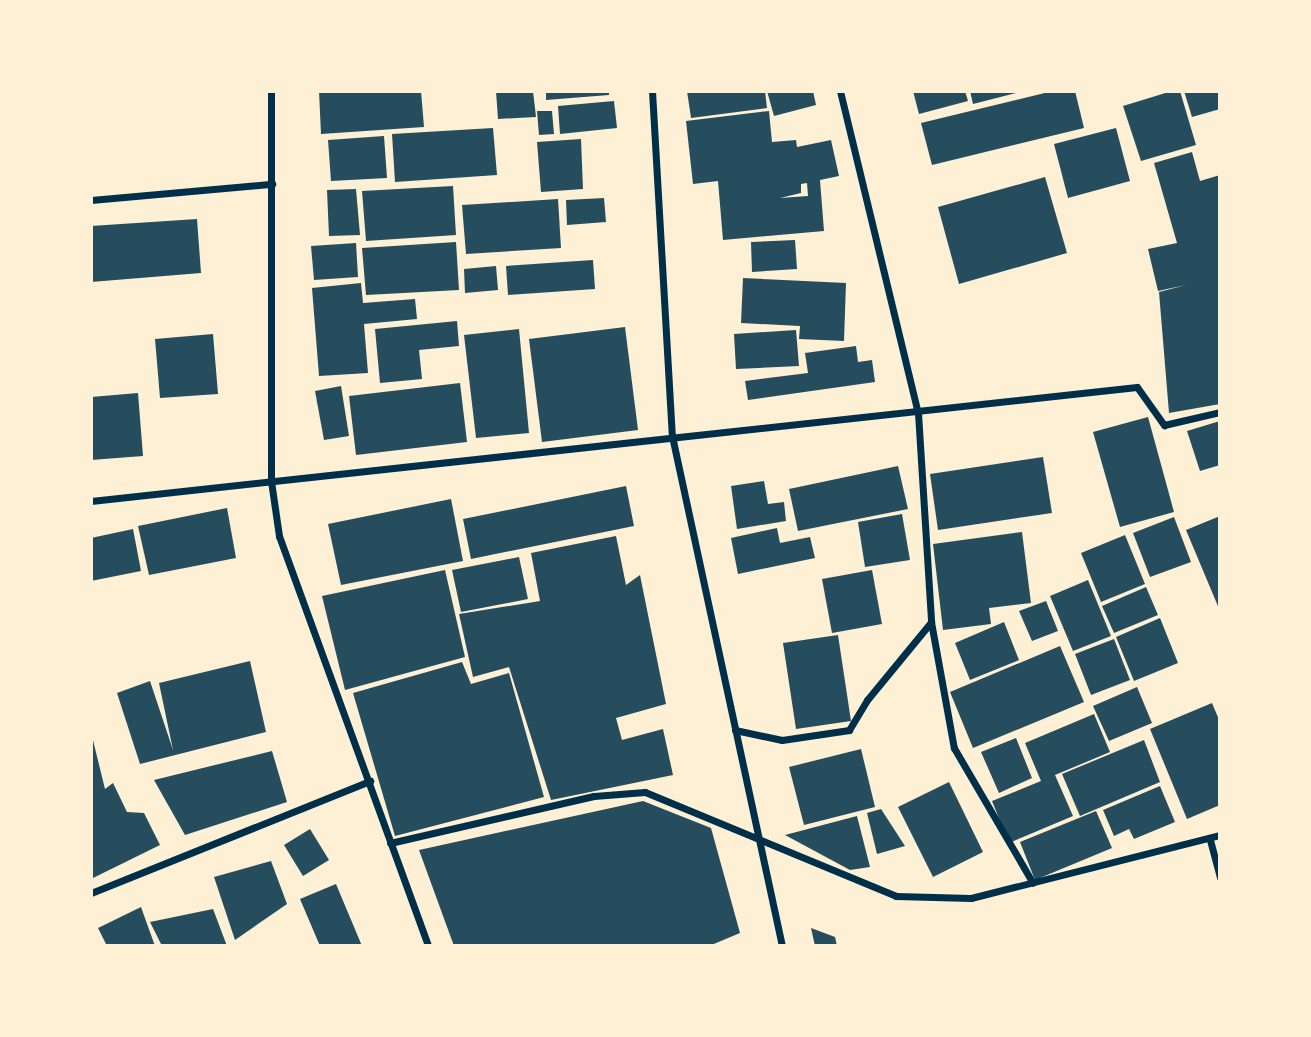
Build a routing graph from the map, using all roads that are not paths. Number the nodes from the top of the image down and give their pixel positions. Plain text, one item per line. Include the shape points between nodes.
1 (271, 91) edge
2 (652, 91) edge
3 (840, 91) edge
4 (272, 184) junction
5 (91, 200) edge
6 (1220, 412) edge
7 (918, 413) junction
8 (672, 436) junction
9 (271, 481) junction
10 (91, 501) edge
11 (932, 622) junction
12 (735, 730) junction
13 (370, 781) junction
14 (1220, 835) edge
15 (759, 839) junction
16 (1210, 840) junction
17 (390, 843) junction
18 (1220, 878) edge
19 (1033, 883) junction
20 (91, 893) edge
21 (428, 946) edge
22 (782, 946) edge

1 - 4 street
2 - 8 street
3 - 7 street
4 - 5 street
4 - 9 street
6 - 7 street via 1164,425 1137,387
7 - 8 street
7 - 11 street
8 - 9 street
8 - 12 street
9 - 10 street
9 - 13 street via 279,536
11 - 12 street via 867,699 849,730 782,740
11 - 19 street via 954,748
12 - 15 street
13 - 17 street
13 - 20 street
14 - 16 street
15 - 17 street via 645,792 594,796
15 - 19 street via 896,896 971,898
15 - 22 street
16 - 18 street
16 - 19 street
17 - 21 street

